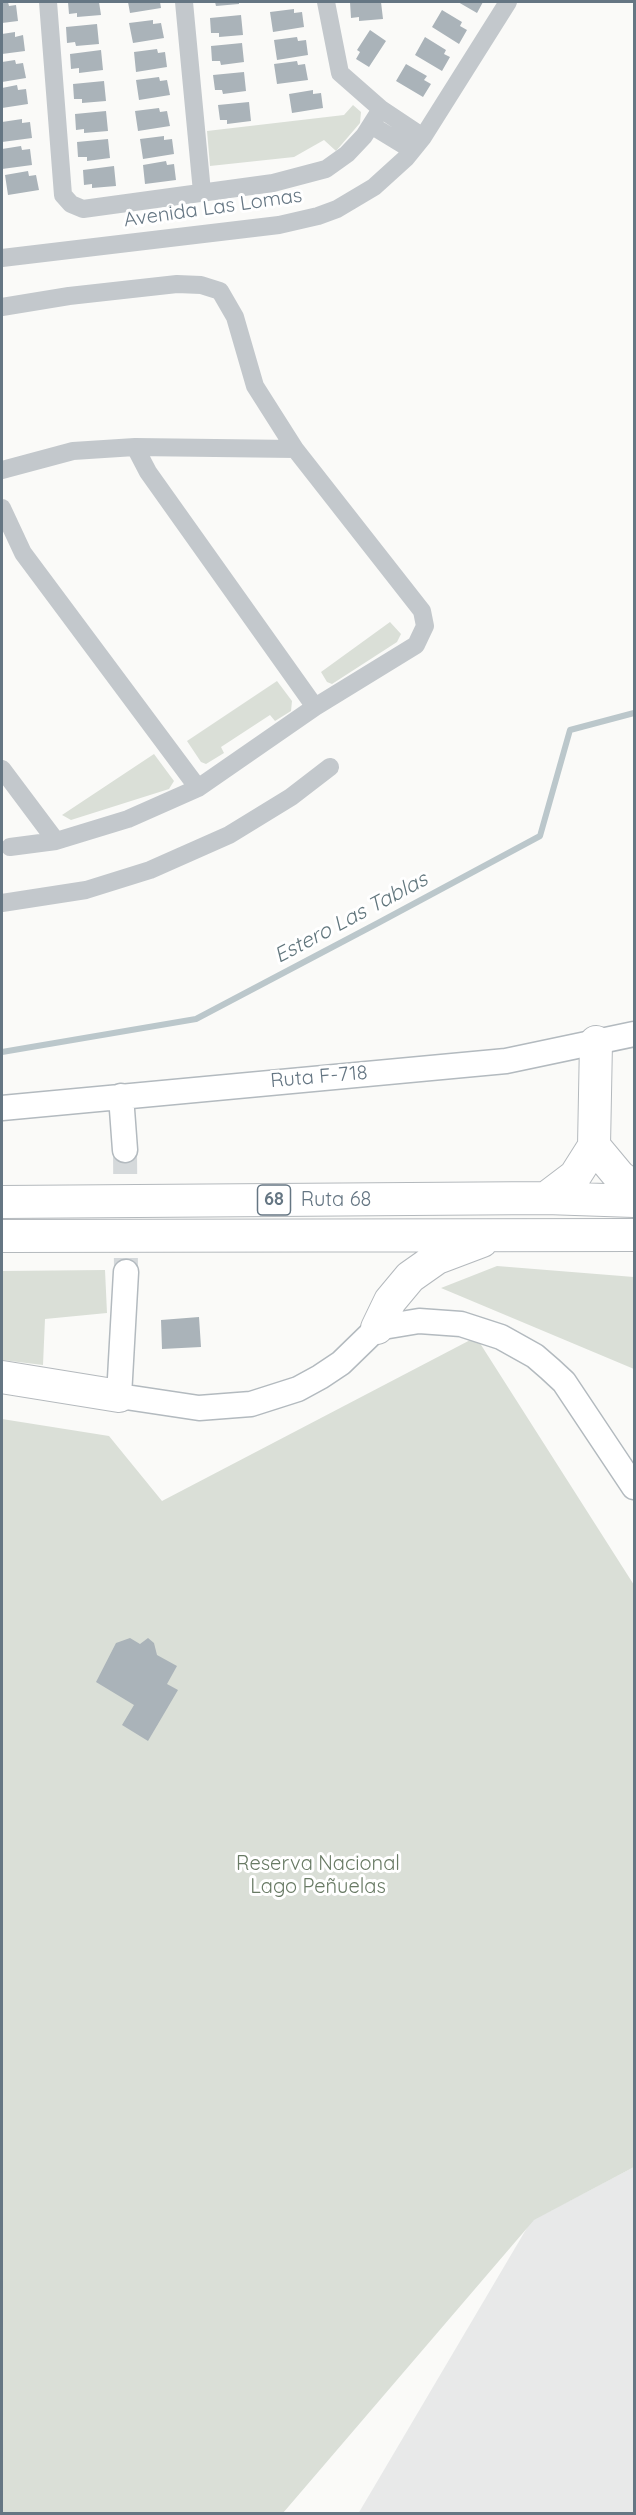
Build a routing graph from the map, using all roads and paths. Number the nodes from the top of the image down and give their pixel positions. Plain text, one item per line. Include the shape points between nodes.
1 (48, 2) edge
2 (184, 2) edge
3 (326, 2) edge
4 (508, 2) edge
5 (381, 109) junction
6 (371, 125) junction
7 (418, 143) junction
8 (202, 192) junction
9 (2, 258) edge
10 (2, 307) edge
11 (135, 447) junction
12 (295, 449) junction
13 (2, 470) edge
14 (2, 508) edge
15 (315, 707) junction
16 (330, 767) dead end
17 (2, 769) edge
18 (198, 788) junction
19 (56, 841) junction
20 (10, 847) dead end
21 (2, 903) edge
22 (634, 1034) edge
23 (596, 1042) junction
24 (121, 1096) junction
25 (2, 1108) edge
26 (594, 1146) junction
27 (125, 1150) tunnel mouth
28 (634, 1188) edge
29 (546, 1198) junction
30 (634, 1201) edge
31 (2, 1202) edge
32 (500, 1234) junction
33 (634, 1235) edge
34 (2, 1236) edge
35 (126, 1272) tunnel mouth
36 (377, 1328) junction
37 (2, 1377) edge
38 (119, 1396) junction
39 (634, 1488) edge

1 - 8 street via 63,195 70,204 83,209
2 - 8 street
3 - 5 street via 340,73
4 - 7 street, Avenida Las Lomas
5 - 6 street
5 - 7 street
6 - 7 street
6 - 8 street via 347,154 327,169 273,183
7 - 9 street, Avenida Las Lomas via 391,174 355,200 298,222
10 - 12 street via 177,285 201,285 220,291 235,317 255,386
11 - 12 street
11 - 13 street via 73,452
11 - 15 street via 148,472
12 - 15 street via 422,611 425,626 416,645
14 - 18 street via 23,554
15 - 18 street
16 - 21 street via 291,797 229,835 150,870 86,890
17 - 19 street
18 - 19 street via 128,819
19 - 20 street
22 - 23 street, Ruta F-718
23 - 24 street, Ruta F-718 via 506,1061
23 - 26 highway
24 - 25 street, Ruta F-718
24 - 27 street
26 - 28 highway
26 - 29 highway via 574,1176
29 - 30 highway, Ruta 68 / 68
29 - 31 highway, Ruta 68 / 68
32 - 33 highway, Ruta 68 / 68
32 - 34 highway, Ruta 68 / 68
32 - 36 highway via 452,1251 423,1267 399,1288
35 - 38 street
36 - 38 street via 341,1363 320,1377 298,1389 251,1404 199,1408
36 - 39 street via 419,1321 451,1323 482,1330 519,1346 564,1382
37 - 38 highway

